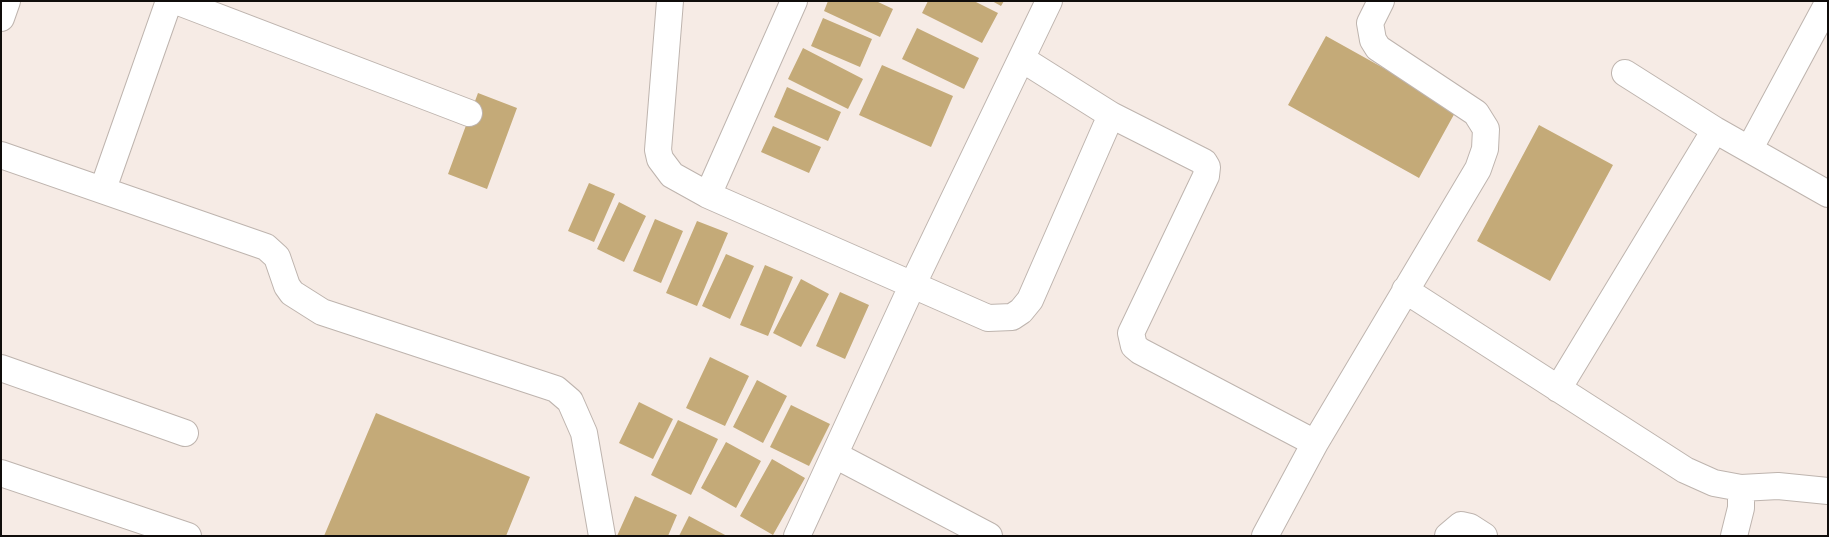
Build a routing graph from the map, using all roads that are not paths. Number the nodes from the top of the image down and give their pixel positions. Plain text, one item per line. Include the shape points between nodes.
1 (8, 1) edge
2 (169, 1) edge
3 (176, 1) edge
4 (670, 1) edge
5 (794, 1) edge
6 (1049, 1) edge
7 (1381, 1) edge
8 (1828, 3) edge
9 (1, 18) edge
10 (1022, 59) junction
11 (1625, 73) dead end
12 (469, 112) dead end
13 (1111, 115) junction
14 (1715, 130) junction
15 (1750, 148) junction
16 (1, 155) edge
17 (103, 189) junction
18 (1828, 194) edge
19 (708, 195) junction
20 (912, 286) junction
21 (1404, 290) junction
22 (1, 368) edge
23 (1558, 389) junction
24 (185, 433) dead end
25 (1315, 443) junction
26 (834, 455) junction
27 (1, 473) edge
28 (1741, 488) junction
29 (1828, 491) edge
30 (188, 536) edge
31 (602, 536) edge
32 (797, 536) edge
33 (989, 536) edge
34 (1265, 536) edge
35 (1448, 536) edge
36 (1484, 536) edge
37 (1734, 536) edge

1 - 9 street
2 - 17 street
3 - 12 street
4 - 19 street via 658,150 660,159 672,175
5 - 19 street
6 - 10 street
7 - 21 street via 1370,23 1372,40 1378,48 1476,112 1486,129 1485,149 1478,169
8 - 15 street
10 - 13 street
10 - 20 street
11 - 14 street
13 - 20 street via 1030,300 1021,311 1012,317 988,318
13 - 25 street via 1204,162 1207,172 1131,334 1134,346
14 - 15 street
14 - 23 street
15 - 18 street
16 - 17 street
17 - 31 street via 266,247 277,257 292,293 322,312 556,389 570,401 584,433
19 - 20 street
20 - 26 street
21 - 23 street
21 - 25 street
22 - 24 street
23 - 28 street via 1685,470 1714,483
25 - 34 street
26 - 32 street
26 - 33 street
27 - 30 street
28 - 29 street via 1778,486
28 - 37 street via 1741,508
35 - 36 street via 1461,525

